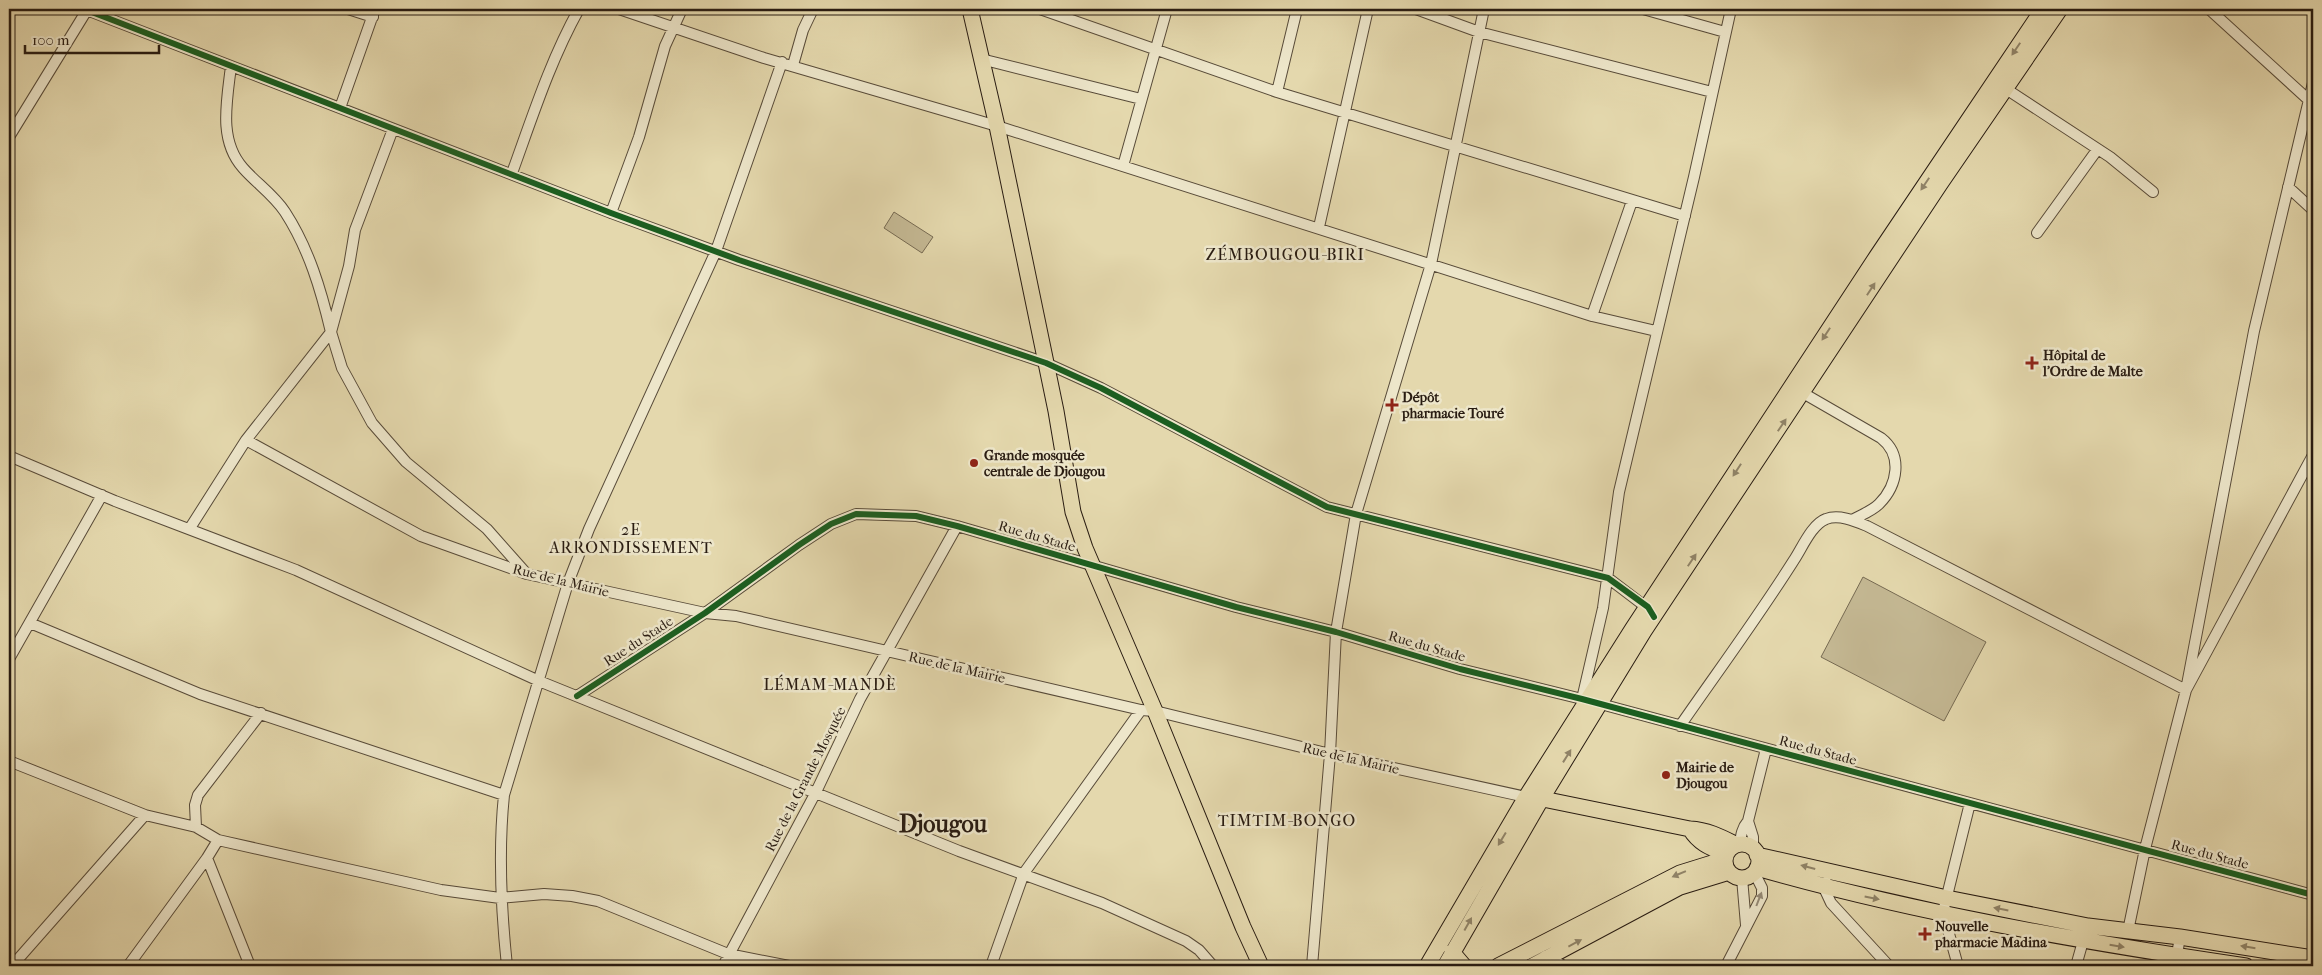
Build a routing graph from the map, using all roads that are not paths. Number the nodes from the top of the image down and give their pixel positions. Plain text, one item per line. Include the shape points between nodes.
1 (86, 9) edge
2 (348, 9) edge
3 (578, 9) edge
4 (619, 9) edge
5 (682, 9) edge
6 (813, 9) edge
7 (970, 9) edge
8 (1040, 9) edge
9 (1167, 9) edge
10 (1297, 9) edge
11 (1368, 9) edge
12 (1416, 9) edge
13 (1484, 9) edge
14 (1643, 9) edge
15 (1731, 9) edge
16 (2043, 9) edge
17 (2060, 9) edge
18 (2209, 9) edge
19 (374, 13) edge
20 (1069, 13) edge
21 (674, 28) junction
22 (1479, 32) junction
23 (1725, 32) junction
24 (1155, 48) junction
25 (981, 59) junction
26 (782, 62) junction
27 (793, 65) junction
28 (231, 66) junction
29 (2313, 84) edge
30 (2000, 85) junction
31 (1277, 92) junction
32 (1712, 92) junction
33 (1141, 99) junction
34 (2311, 102) edge
35 (340, 108) junction
36 (1344, 113) junction
37 (997, 126) junction
38 (393, 129) junction
39 (9, 134) edge
40 (1456, 145) junction
41 (2097, 150) junction
42 (1123, 166) junction
43 (512, 173) junction
44 (2288, 187) junction
45 (2153, 192) dead end
46 (1632, 201) junction
47 (2313, 210) edge
48 (611, 212) junction
49 (1685, 216) junction
50 (1319, 227) junction
51 (2037, 233) dead end
52 (716, 251) junction
53 (1431, 264) junction
54 (1592, 316) junction
55 (1656, 331) junction
56 (331, 332) junction
57 (1046, 363) junction
58 (1803, 393) junction
59 (246, 440) junction
60 (2313, 455) edge
61 (9, 456) edge
62 (102, 495) junction
63 (1356, 514) junction
64 (1852, 520) junction
65 (958, 526) junction
66 (190, 528) junction
67 (1094, 566) junction
68 (527, 574) junction
69 (1608, 578) junction
70 (568, 582) junction
71 (1651, 612) junction
72 (705, 613) junction
73 (30, 623) junction
74 (1336, 632) junction
75 (888, 651) junction
76 (9, 659) edge
77 (539, 681) junction
78 (2186, 690) junction
79 (577, 696) junction
80 (1589, 702) junction
81 (1148, 711) junction
82 (261, 713) junction
83 (1680, 726) junction
84 (1766, 749) junction
85 (1330, 754) junction
86 (9, 761) edge
87 (816, 792) junction
88 (504, 795) junction
89 (1526, 797) junction
90 (1542, 798) junction
91 (1970, 803) junction
92 (146, 816) junction
93 (196, 827) junction
94 (218, 840) junction
95 (2145, 849) junction
96 (207, 858) junction
97 (1742, 860) junction
98 (1024, 873) junction
99 (1831, 873) junction
100 (1824, 888) junction
101 (2313, 895) edge
102 (500, 898) junction
103 (1945, 905) junction
104 (1746, 925) junction
105 (2128, 931) junction
106 (2086, 933) junction
107 (2180, 937) junction
108 (1534, 946) junction
109 (1452, 952) junction
110 (728, 954) junction
111 (1548, 958) junction
112 (2313, 958) edge
113 (2288, 960) edge
114 (2176, 961) edge
115 (12, 966) edge
116 (128, 966) edge
117 (250, 966) edge
118 (507, 966) edge
119 (723, 966) edge
120 (789, 966) edge
121 (991, 966) edge
122 (1213, 966) edge
123 (1261, 966) edge
124 (1312, 966) edge
125 (1427, 966) edge
126 (1444, 966) edge
127 (1464, 966) edge
128 (1498, 966) edge
129 (1532, 966) edge
130 (1564, 966) edge
131 (1726, 966) edge
132 (1889, 966) edge
133 (1958, 966) edge
134 (2076, 966) edge
135 (2246, 966) edge

1 - 28 street
1 - 39 street
2 - 19 street
3 - 43 street via 545,82
4 - 21 street
5 - 21 street
6 - 27 street
7 - 25 main road
8 - 20 street
9 - 24 street
10 - 31 street
11 - 36 street
12 - 22 street
13 - 22 street
14 - 23 street
15 - 23 street
16 -> 30 main road
17 - 30 main road
18 - 34 street
19 - 35 street
20 - 24 street
21 - 26 street
21 - 48 street via 665,46 639,137
22 - 32 street
22 - 40 street
23 - 32 street
24 - 31 street
24 - 33 street
25 - 33 street
25 - 37 main road
26 - 27 street
26 - 52 street
27 - 37 street
28 - 35 street
28 - 56 street via 226,126 230,150 242,168 284,211 311,262
29 - 34 street
30 - 41 street
58 -> 30 main road via 1940,184
30 -> 71 main road
31 - 36 street
32 - 49 street
33 - 42 street
34 - 44 street
35 - 38 street
36 - 40 street
36 - 50 street
37 - 42 street
37 - 57 main road
38 - 43 street
38 - 56 street via 355,230
40 - 46 street
40 - 53 street
41 - 45 street
41 - 51 street
42 - 50 street
43 - 48 street
44 - 47 street
44 - 78 street via 2254,331
46 - 49 street
46 - 54 street
48 - 52 street
49 - 55 street
50 - 53 street
52 - 57 street
52 - 70 street via 588,529
53 - 54 street
53 - 63 street
54 - 55 street
55 - 69 street via 1619,492
56 - 59 street
56 - 68 street via 342,368 372,423 406,462 487,529
57 - 63 street via 1101,388 1327,507
57 - 67 main road via 1073,512
58 - 64 street via 1881,438 1894,453 1896,465 1887,495 1878,505
71 -> 58 main road
59 - 66 street
59 - 68 street, Rue de la Mairie via 421,536
60 - 78 street
61 - 62 street
62 - 66 street
62 - 73 street
63 - 69 street
63 - 74 street
64 - 78 street
64 - 83 street via 1826,519 1815,528
65 - 67 street, Rue du Stade
65 - 72 street, Rue du Stade via 916,516 856,514 831,524
65 - 75 street, Rue de la Grande Mosquée
66 - 77 street via 296,570
67 - 74 street, Rue du Stade
67 - 81 main road
68 - 70 street, Rue de la Mairie
69 - 71 street
69 - 80 street
70 - 72 street, Rue de la Mairie
70 - 77 street
71 - 80 main road
72 - 75 street, Rue de la Mairie via 736,616
72 - 79 street, Rue du Stade
73 - 76 street
73 - 82 street via 200,694
74 - 80 street, Rue du Stade via 1460,669
74 - 85 street
75 - 81 street, Rue de la Mairie
75 - 87 street, Rue de la Grande Mosquée via 860,699
77 - 79 street
77 - 88 street
78 - 95 street
79 - 87 street
80 - 83 street, Rue du Stade
80 - 89 main road
90 -> 80 main road
81 - 85 street, Rue de la Mairie
81 - 98 street
81 - 123 main road
82 - 88 street
82 - 93 street via 198,795 194,805
83 - 84 street, Rue du Stade
84 - 91 street, Rue du Stade
84 - 97 street via 1748,821 1754,837
85 - 89 street, Rue de la Mairie
85 - 124 street
86 - 92 street
87 - 98 street
87 - 110 street, Rue de la Grande Mosquée
88 - 102 street via 500,827
89 - 90 main road, Rue de la Mairie
89 -> 125 main road
90 - 97 main road, Rue de la Mairie via 1690,829 1702,844
109 -> 90 main road
91 - 95 street, Rue du Stade
91 - 103 street
92 - 93 street
92 - 115 street
93 - 94 street
94 - 96 street
94 - 102 street via 440,890
95 - 101 street, Rue du Stade
95 - 105 street
96 - 116 street
96 - 117 street
99 -> 97 main road
97 - 100 main road
97 - 104 street
104 -> 97 street via 1762,896 1762,888
97 -> 108 main road via 1680,873
111 -> 97 main road via 1680,887
98 - 121 street
98 - 122 street via 1102,903 1186,941
99 - 100 street
99 - 103 main road
100 -> 103 main road
100 - 132 street via 1831,903
102 - 110 street via 544,894 598,901
102 - 118 street
103 - 106 main road
103 - 133 street
104 - 131 street
105 - 106 main road
105 - 107 main road
106 -> 114 main road
106 - 134 street
113 -> 107 main road
107 - 114 street
108 - 111 street
108 - 128 main road
109 - 126 main road
109 - 127 main road
110 - 119 street, Rue de la Grande Mosquée
110 - 120 street
111 - 129 main road
111 - 130 street
112 - 113 main road
114 - 135 main road

